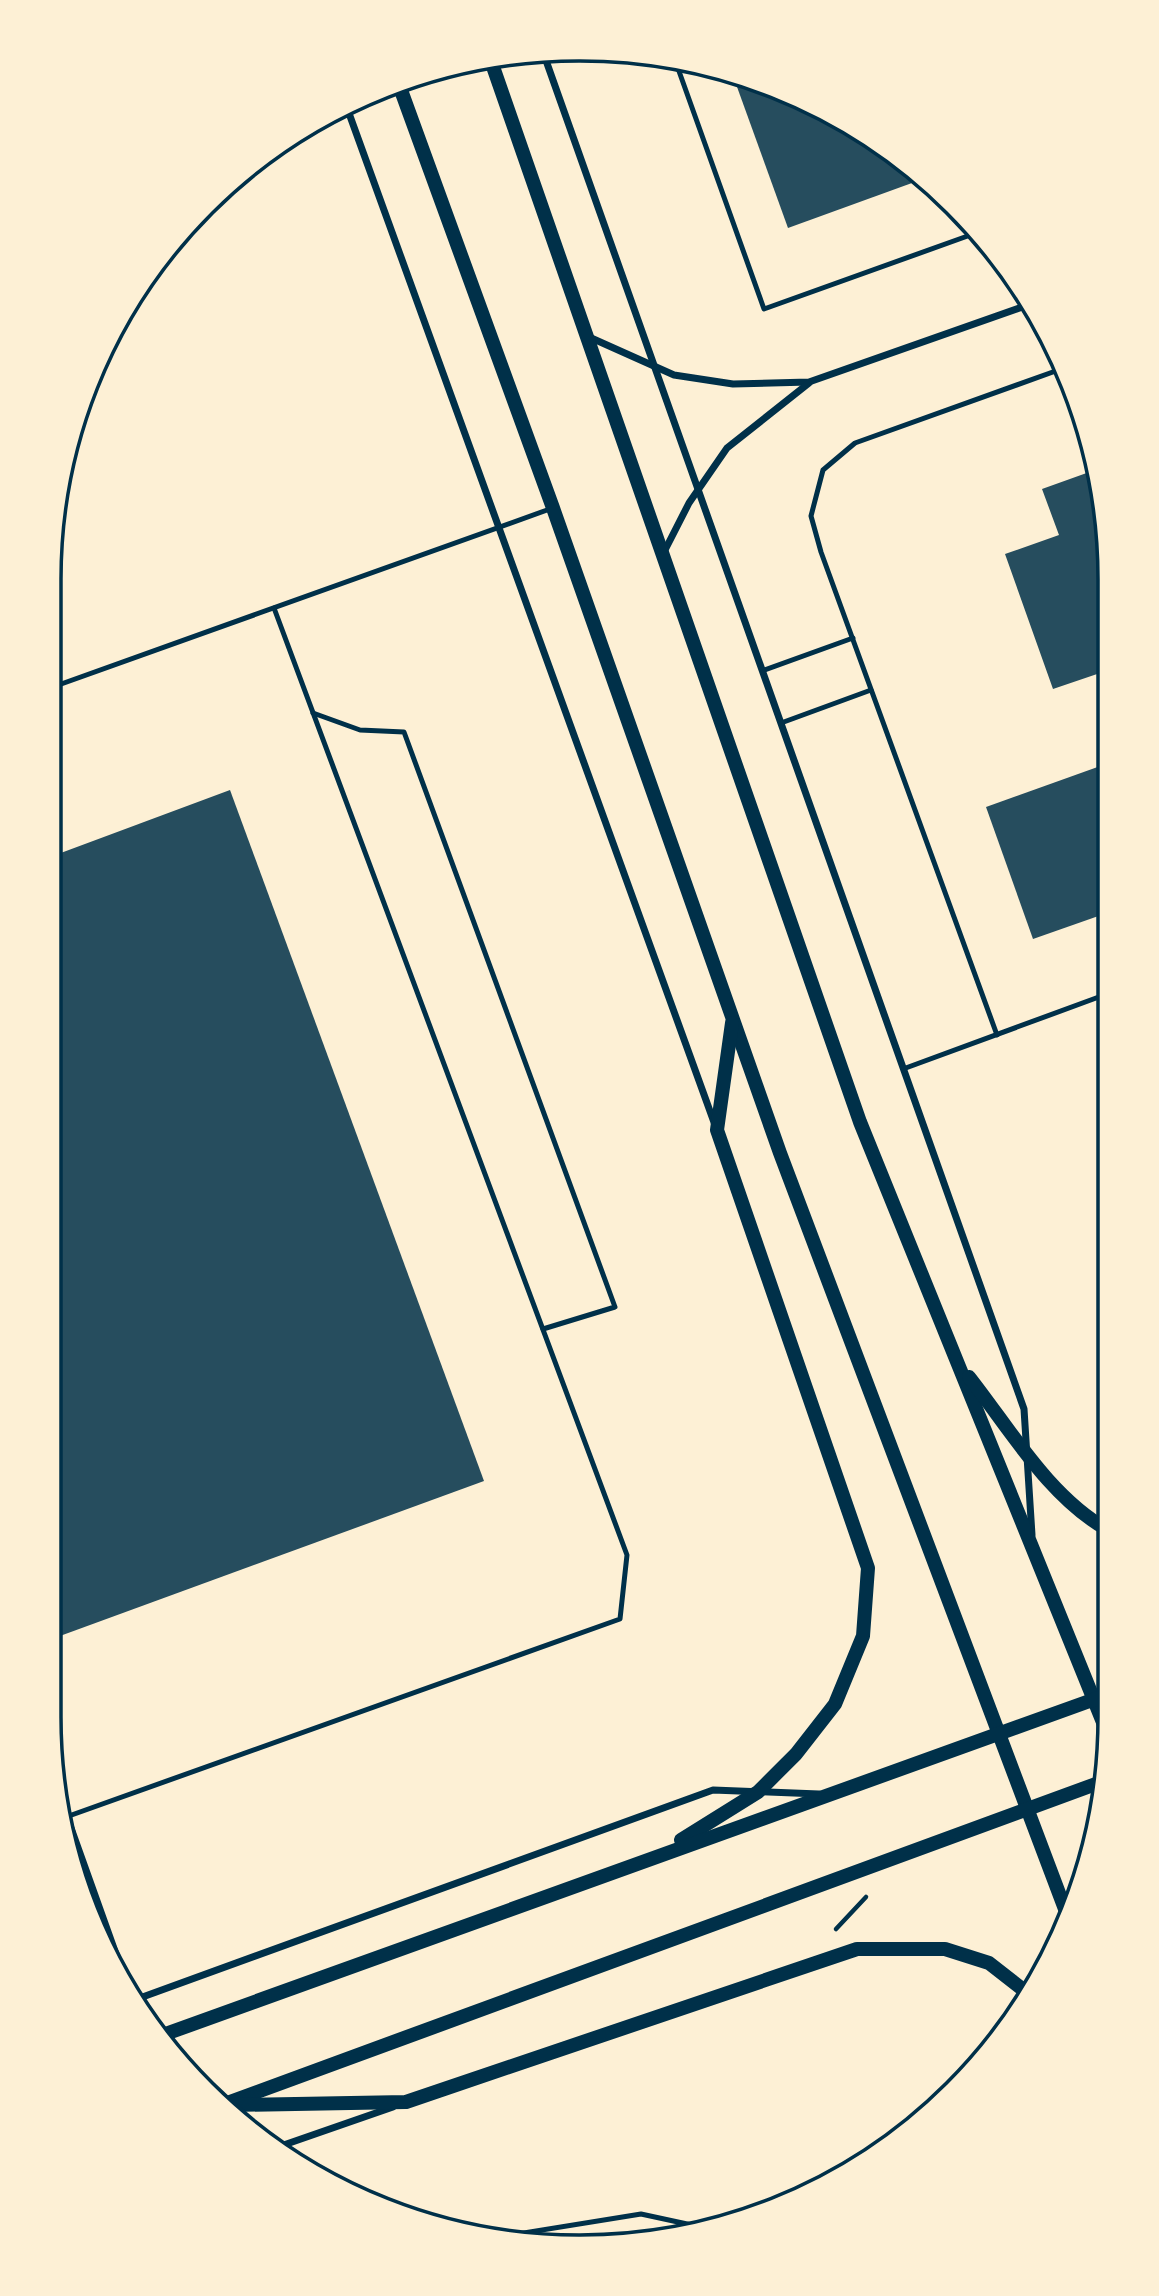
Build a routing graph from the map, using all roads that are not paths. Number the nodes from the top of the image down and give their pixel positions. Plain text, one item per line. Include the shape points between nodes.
1 (547, 62) edge
2 (494, 69) edge
3 (679, 71) edge
4 (402, 93) edge
5 (349, 115) edge
6 (967, 236) edge
7 (1020, 308) edge
8 (587, 336) junction
9 (654, 366) junction
10 (1054, 372) edge
11 (809, 383) junction
12 (698, 491) junction
13 (553, 508) junction
14 (499, 527) junction
15 (663, 555) junction
16 (274, 608) junction
17 (853, 638) junction
18 (762, 671) junction
19 (61, 684) edge
20 (872, 690) junction
21 (313, 713) junction
22 (780, 723) junction
23 (1098, 997) edge
24 (732, 1018) junction
25 (997, 1035) junction
26 (903, 1069) junction
27 (717, 1130) junction
28 (543, 1329) junction
29 (958, 1362) junction
30 (1026, 1451) junction
31 (1098, 1525) edge
32 (1032, 1542) junction
33 (1098, 1687) edge
34 (1098, 1697) edge
35 (999, 1732) junction
36 (1093, 1785) edge
37 (758, 1792) junction
38 (827, 1794) junction
39 (1029, 1809) junction
40 (71, 1816) edge
41 (78, 1849) edge
42 (657, 1855) junction
43 (1063, 1902) edge
44 (108, 1930) edge
45 (1020, 1988) edge
46 (144, 1996) edge
47 (169, 2033) edge
48 (234, 2102) edge
49 (405, 2102) junction
50 (236, 2104) edge
51 (287, 2144) edge
52 (686, 2224) edge
53 (532, 2232) edge

1 - 9 street
2 - 8 main road
3 - 6 lane via 764,309
4 - 13 main road
5 - 14 street
7 - 11 street
8 - 9 street
8 - 15 main road
9 - 11 street via 674,375 733,384
9 - 12 street
10 - 17 lane via 855,443 823,470 811,516
11 - 12 street via 727,448
12 - 15 street
12 - 18 street
13 - 14 lane
13 - 24 main road
14 - 16 lane
14 - 27 street
15 - 29 main road via 860,1122
16 - 19 lane
16 - 21 lane
17 - 18 lane
17 - 20 lane
18 - 22 street
20 - 22 lane
20 - 25 lane
21 - 28 lane
21 - 28 lane via 360,730 404,732 615,1307
22 - 26 street
23 - 25 lane
24 - 27 main road
24 - 35 main road
25 - 26 lane
26 - 30 street via 1024,1409
27 - 37 main road via 868,1568 863,1636 835,1704 796,1754
28 - 40 lane via 627,1555 620,1619
29 - 30 main road
29 - 32 main road
30 - 31 main road via 1044,1475
30 - 32 street
32 - 33 main road
34 - 35 main road
35 - 38 main road
35 - 39 main road
36 - 39 main road
37 - 38 street
37 - 42 main road
37 - 46 street via 713,1790
38 - 42 main road
39 - 43 main road
39 - 48 main road
41 - 44 street
42 - 47 main road
45 - 49 main road via 989,1963 946,1949 857,1949
49 - 50 main road
49 - 51 street
52 - 53 lane via 641,2214

